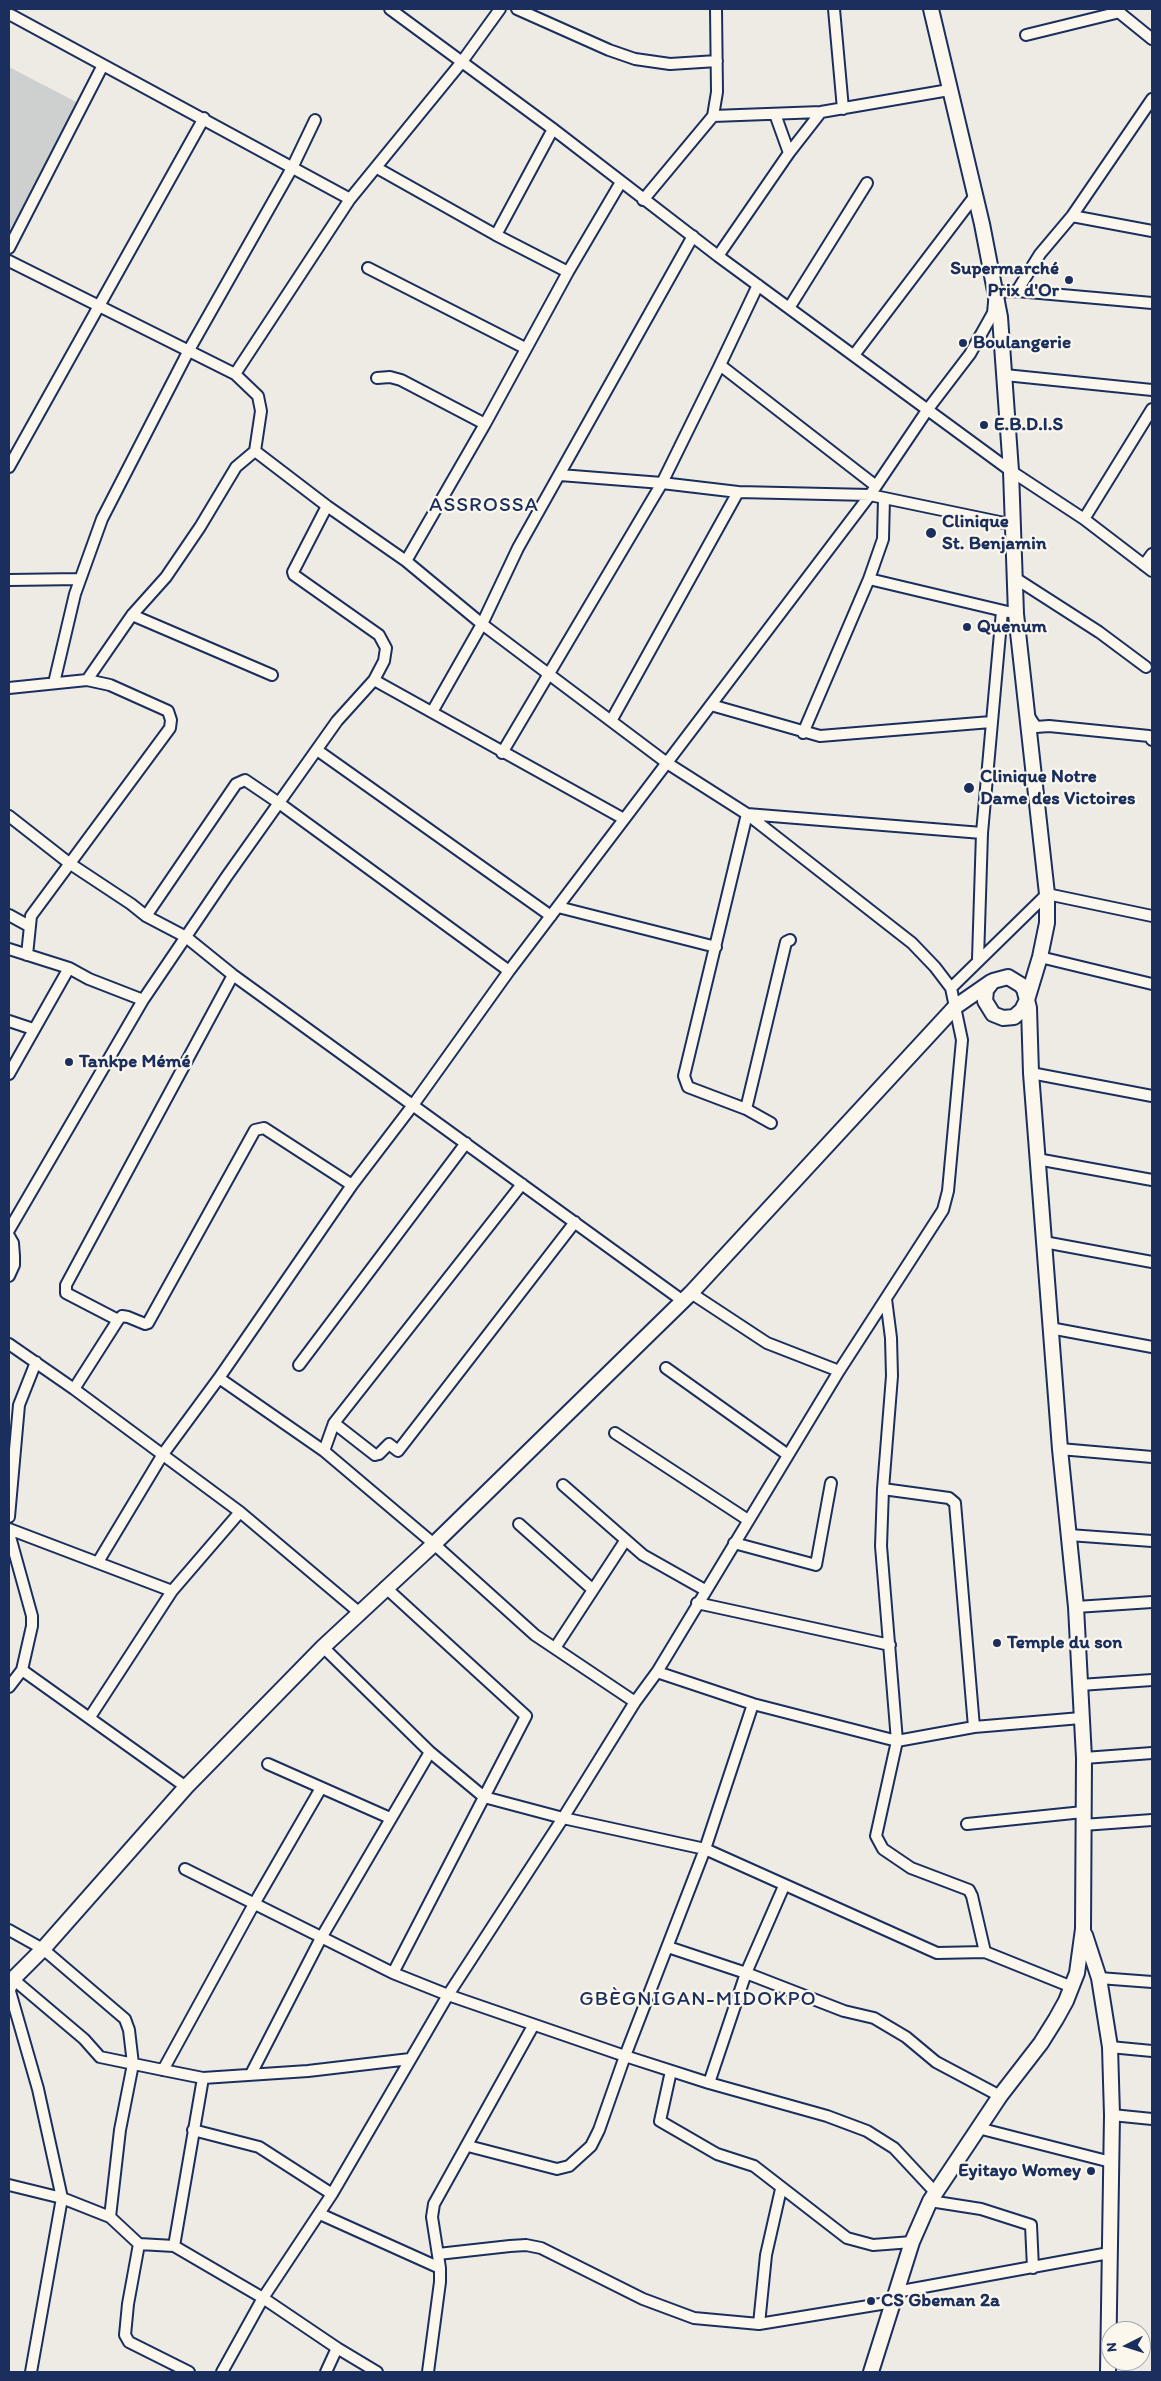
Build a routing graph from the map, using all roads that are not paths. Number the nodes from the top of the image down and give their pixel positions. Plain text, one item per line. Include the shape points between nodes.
1 (390, 9) edge
2 (500, 9) edge
3 (517, 9) edge
4 (716, 9) edge
5 (834, 9) edge
6 (931, 9) edge
7 (1118, 10) edge
8 (12, 14) edge
9 (1026, 36) dead end
10 (1152, 39) edge
11 (717, 61) junction
12 (461, 63) junction
13 (103, 65) junction
14 (949, 90) junction
15 (1152, 100) edge
16 (843, 109) junction
17 (821, 112) junction
18 (775, 114) junction
19 (713, 116) junction
20 (204, 118) junction
21 (315, 120) dead end
22 (553, 129) junction
23 (789, 153) junction
24 (292, 168) junction
25 (377, 168) junction
26 (621, 182) junction
27 (867, 183) dead end
28 (974, 197) junction
29 (350, 199) junction
30 (643, 200) junction
31 (1072, 216) junction
32 (1152, 231) edge
33 (496, 235) junction
34 (693, 236) junction
35 (9, 248) edge
36 (718, 256) junction
37 (9, 261) edge
38 (368, 268) dead end
39 (568, 272) junction
40 (758, 285) junction
41 (1017, 291) junction
42 (996, 292) junction
43 (1152, 304) edge
44 (100, 306) junction
45 (789, 308) junction
46 (525, 348) junction
47 (190, 350) junction
48 (854, 355) junction
49 (720, 365) junction
50 (235, 374) junction
51 (1004, 375) junction
52 (377, 378) dead end
53 (1152, 390) edge
54 (928, 409) junction
55 (1152, 410) edge
56 (485, 424) junction
57 (255, 451) junction
58 (9, 467) edge
59 (1011, 471) junction
60 (560, 476) junction
61 (662, 483) junction
62 (873, 490) junction
63 (738, 492) junction
64 (884, 498) junction
65 (327, 506) junction
66 (1084, 519) junction
67 (1014, 525) junction
68 (1152, 554) edge
69 (406, 561) junction
70 (1148, 568) edge
71 (1015, 578) junction
72 (870, 579) junction
73 (9, 580) edge
74 (80, 580) junction
75 (1002, 611) junction
76 (1016, 614) junction
77 (132, 615) junction
78 (482, 624) junction
79 (1146, 667) dead end
80 (272, 676) dead end
81 (549, 676) junction
82 (87, 680) junction
83 (374, 680) junction
84 (54, 683) junction
85 (9, 688) edge
86 (711, 705) junction
87 (432, 712) junction
88 (1028, 714) junction
89 (611, 721) junction
90 (991, 722) junction
91 (803, 733) junction
92 (1152, 740) edge
93 (317, 750) junction
94 (502, 753) junction
95 (667, 763) junction
96 (279, 803) junction
97 (747, 814) junction
98 (9, 816) edge
99 (624, 819) junction
100 (982, 833) junction
101 (69, 863) junction
102 (1047, 894) junction
103 (558, 907) junction
104 (9, 915) edge
105 (146, 916) junction
106 (551, 916) junction
107 (1152, 916) edge
108 (29, 926) junction
109 (186, 937) junction
110 (790, 940) dead end
111 (716, 948) junction
112 (9, 949) edge
113 (27, 955) junction
114 (1040, 957) junction
115 (978, 959) junction
116 (69, 968) junction
117 (509, 972) junction
118 (233, 975) junction
119 (993, 981) junction
120 (1152, 984) edge
121 (951, 988) junction
122 (143, 1000) junction
123 (1027, 1000) junction
124 (955, 1007) junction
125 (9, 1021) edge
126 (34, 1029) junction
127 (1030, 1073) junction
128 (9, 1074) edge
129 (1152, 1096) edge
130 (413, 1105) junction
131 (746, 1108) junction
132 (771, 1123) dead end
133 (466, 1143) junction
134 (1037, 1159) junction
135 (1152, 1180) edge
136 (522, 1184) junction
137 (352, 1185) junction
138 (575, 1222) junction
139 (9, 1230) edge
140 (9, 1236) edge
141 (1044, 1242) junction
142 (1152, 1262) edge
143 (9, 1276) edge
144 (687, 1297) junction
145 (886, 1299) junction
146 (118, 1320) junction
147 (1050, 1328) junction
148 (9, 1344) edge
149 (1152, 1347) edge
150 (36, 1362) junction
151 (299, 1365) dead end
152 (666, 1368) dead end
153 (839, 1371) junction
154 (219, 1378) junction
155 (74, 1389) junction
156 (334, 1423) junction
157 (615, 1433) dead end
158 (12, 1441) edge
159 (1060, 1449) junction
160 (324, 1451) junction
161 (163, 1454) junction
162 (788, 1455) junction
163 (1152, 1457) edge
164 (832, 1483) dead end
165 (563, 1485) dead end
166 (883, 1489) junction
167 (240, 1512) junction
168 (9, 1517) edge
169 (748, 1520) junction
170 (519, 1524) dead end
171 (9, 1528) edge
172 (9, 1533) edge
173 (1069, 1535) junction
174 (625, 1541) junction
175 (1152, 1541) edge
176 (734, 1543) junction
177 (434, 1544) junction
178 (98, 1562) junction
179 (385, 1588) junction
180 (592, 1589) junction
181 (705, 1590) junction
182 (172, 1591) junction
183 (1152, 1602) edge
184 (698, 1603) junction
185 (1076, 1607) junction
186 (361, 1614) junction
187 (890, 1645) junction
188 (323, 1647) junction
189 (555, 1648) junction
190 (22, 1670) junction
191 (657, 1672) junction
192 (1152, 1680) edge
193 (1080, 1685) junction
194 (9, 1687) edge
195 (635, 1702) junction
196 (753, 1704) junction
197 (90, 1717) junction
198 (1081, 1718) junction
199 (974, 1727) junction
200 (897, 1741) junction
201 (430, 1752) junction
202 (1152, 1753) edge
203 (1084, 1758) junction
204 (268, 1764) dead end
205 (186, 1787) junction
206 (321, 1788) junction
207 (484, 1797) junction
208 (390, 1818) junction
209 (563, 1818) junction
210 (1083, 1819) junction
211 (1152, 1820) edge
212 (967, 1824) dead end
213 (705, 1849) junction
214 (185, 1869) dead end
215 (784, 1886) junction
216 (254, 1904) junction
217 (1083, 1929) junction
218 (9, 1930) edge
219 (320, 1938) junction
220 (668, 1947) junction
221 (44, 1949) junction
222 (985, 1952) junction
223 (392, 1973) junction
224 (746, 1973) junction
225 (1099, 1978) junction
226 (1152, 1982) edge
227 (10, 1985) edge
228 (1072, 1988) junction
229 (448, 1995) junction
230 (533, 2026) junction
231 (1110, 2047) junction
232 (1152, 2051) edge
233 (625, 2056) junction
234 (410, 2059) junction
235 (133, 2064) junction
236 (163, 2070) junction
237 (672, 2071) junction
238 (250, 2074) junction
239 (203, 2078) junction
240 (709, 2083) junction
241 (1000, 2096) junction
242 (1112, 2115) junction
243 (1152, 2119) edge
244 (978, 2128) junction
245 (193, 2130) junction
246 (468, 2146) junction
247 (1111, 2162) junction
248 (9, 2185) edge
249 (782, 2189) junction
250 (332, 2194) junction
251 (933, 2196) junction
252 (62, 2198) junction
253 (320, 2214) junction
254 (110, 2218) junction
255 (912, 2242) junction
256 (139, 2244) junction
257 (174, 2246) junction
258 (1109, 2253) junction
259 (438, 2254) junction
260 (440, 2268) junction
261 (1033, 2268) junction
262 (895, 2297) junction
263 (264, 2298) junction
264 (759, 2324) junction
265 (337, 2348) junction
266 (31, 2372) edge
267 (189, 2372) edge
268 (222, 2372) edge
269 (326, 2372) edge
270 (377, 2372) edge
271 (428, 2372) edge
272 (871, 2372) edge
273 (1108, 2372) edge

1 - 12 street
2 - 12 street
3 - 11 street via 635,59 670,64
4 - 11 street
5 - 16 street
6 - 14 main road
7 - 9 street
7 - 10 street
8 - 13 street
11 - 19 street
12 - 22 street
12 - 25 street
13 - 20 street
13 - 35 street
14 - 16 street
14 - 28 main road
15 - 31 street
16 - 17 street
17 - 18 street
17 - 23 street
18 - 19 street
18 - 23 street
19 - 30 street
20 - 24 street
20 - 44 street
21 - 24 street
22 - 26 street
22 - 33 street
23 - 36 street
24 - 29 street
24 - 47 street
25 - 29 street
25 - 33 street
26 - 30 street
26 - 39 street
27 - 45 street
28 - 42 main road
28 - 48 street
29 - 50 street
30 - 34 street
31 - 32 street
31 - 41 street via 1040,254
33 - 39 street
34 - 36 street
34 - 60 street
36 - 40 street
37 - 44 street
38 - 46 street
39 - 46 street
40 - 45 street
40 - 49 street
41 - 42 street
41 - 43 street
42 - 51 main road
42 - 54 street via 993,313 986,327 970,354
44 - 47 street
44 - 58 street
45 - 48 street
46 - 56 street
47 - 50 street
47 - 74 street via 102,519
48 - 54 street
49 - 61 street
49 - 62 street
50 - 57 street via 258,396 261,411
51 - 53 street
51 - 59 main road
52 - 56 street via 401,380
54 - 59 street
54 - 62 street
55 - 66 street
56 - 69 street
57 - 65 street
57 - 77 street via 236,467 166,577
59 - 66 street
59 - 67 main road
60 - 61 street
60 - 78 street via 518,548
61 - 63 street
61 - 81 street
62 - 63 street
62 - 64 street
62 - 86 street
63 - 89 street
64 - 67 street
64 - 72 street via 883,539
65 - 69 street
65 - 83 street via 293,572 379,635 386,648 384,661
66 - 70 street
67 - 71 main road
68 - 70 street
69 - 78 street
71 - 76 main road
71 - 79 street
72 - 75 street
72 - 91 street
73 - 74 street
74 - 84 street
75 - 76 street
75 - 90 street
76 - 88 main road
77 - 80 street
77 - 82 street
78 - 81 street
78 - 87 street
81 - 89 street
81 - 94 street
82 - 84 street
82 - 101 street via 110,685 168,711 171,720 170,728
83 - 87 street
83 - 93 street via 337,721
84 - 85 street
86 - 91 street
86 - 95 street
87 - 94 street
88 - 92 street via 1036,727 1149,736
88 - 102 main road
89 - 95 street
90 - 91 street via 835,736
90 - 100 street
93 - 96 street
93 - 106 street
94 - 99 street
95 - 97 street
95 - 99 street
96 - 105 street via 244,780 236,784
96 - 109 street
96 - 117 street
97 - 100 street
97 - 111 street
97 - 121 street via 912,943
98 - 101 street
99 - 103 street
100 - 115 street
101 - 105 street
101 - 108 street via 31,916
102 - 107 street
102 - 114 main road via 1047,923
102 - 115 street
103 - 106 street
103 - 111 street
104 - 108 street
105 - 109 street
106 - 117 street
108 - 113 street
109 - 118 street
109 - 122 street
110 - 131 street via 786,942
111 - 131 street via 684,1076 685,1083 688,1087
112 - 113 street
113 - 116 street
114 - 120 street
114 - 123 main road
115 - 121 street
116 - 122 street
116 - 126 street
117 - 130 street
118 - 130 street
118 - 146 street via 66,1285 66,1293
119 - 123 main road via 1002,977 1013,978 1022,984
119 - 123 main road via 986,990 985,1001 998,1017 1014,1017
119 - 124 main road
121 - 124 street
122 - 139 street
123 - 127 main road
124 - 144 main road
124 - 145 street via 962,1040 946,1200 943,1210
125 - 126 street
126 - 128 street
127 - 129 street
127 - 134 main road
130 - 133 street
130 - 137 street
131 - 132 street
133 - 136 street
133 - 151 street
134 - 135 street
134 - 141 main road
136 - 138 street
136 - 156 street
137 - 146 street via 264,1128 255,1130 148,1323 128,1316
137 - 154 street
138 - 144 street
138 - 156 street via 398,1451 389,1444 375,1455
140 - 143 street via 13,1243 14,1265
141 - 142 street
141 - 147 main road
144 - 153 street via 767,1343
144 - 177 main road
145 - 153 street
145 - 166 street via 892,1376
146 - 155 street
147 - 149 street
147 - 159 main road
148 - 150 street
150 - 155 street
150 - 158 street via 19,1405
152 - 162 street
153 - 162 street
154 - 160 street
154 - 161 street
155 - 161 street
156 - 160 street
157 - 169 street
158 - 168 street
159 - 163 street
159 - 173 main road
160 - 177 street
161 - 167 street
161 - 178 street
162 - 169 street
164 - 176 street via 816,1565
165 - 174 street
166 - 187 street via 881,1546
166 - 199 street via 949,1498 955,1503
167 - 182 street
167 - 186 street
169 - 176 street
170 - 180 street
171 - 178 street
172 - 190 street via 32,1616
173 - 175 street
173 - 185 main road
174 - 180 street
174 - 181 street via 652,1561
176 - 181 street
177 - 179 main road
177 - 189 street via 535,1635
178 - 182 street
179 - 186 main road
179 - 207 street via 526,1716
180 - 189 street
181 - 184 street
182 - 197 street
183 - 185 street
184 - 187 street
184 - 191 street
185 - 193 main road
186 - 188 main road
187 - 200 street
188 - 201 street
188 - 205 main road
189 - 195 street
190 - 194 street
190 - 197 street
191 - 195 street
191 - 196 street
192 - 193 street
193 - 198 main road
195 - 209 street
196 - 200 street
196 - 213 street
197 - 205 street
198 - 199 street
198 - 203 main road
199 - 200 street
200 - 222 street via 876,1836 883,1850 911,1868 969,1890
201 - 207 street
201 - 208 street
202 - 203 street
203 - 210 main road
204 - 206 street
205 - 221 main road
206 - 208 street
206 - 216 street
207 - 209 street
207 - 223 street
208 - 219 street
209 - 213 street
209 - 229 street
210 - 211 street
210 - 212 street
210 - 217 main road
213 - 215 street
213 - 220 street
214 - 216 street
215 - 222 street via 937,1953
215 - 224 street
216 - 219 street
216 - 236 street
217 - 225 main road
217 - 228 main road
218 - 221 street
219 - 223 street
219 - 238 street
220 - 224 street
220 - 233 street
221 - 227 main road
221 - 235 street via 125,2019
222 - 228 street
223 - 229 street
224 - 240 street
224 - 241 street via 844,2011 874,2018 906,2037 936,2062
225 - 226 street
225 - 231 main road
227 - 235 street via 84,2039 100,2057
227 - 252 street via 38,2089
228 - 241 main road via 1041,2043
229 - 230 street
229 - 234 street
230 - 233 street
230 - 246 street
231 - 232 street
231 - 242 main road
233 - 237 street
233 - 246 street via 591,2146 569,2166 557,2169 544,2167
234 - 238 street
234 - 250 street
235 - 236 street
235 - 254 street via 120,2130
236 - 239 street
237 - 240 street
237 - 249 street via 660,2121 717,2154 754,2166
238 - 239 street
239 - 245 street
240 - 251 street via 827,2116 867,2131 894,2148
241 - 244 main road
242 - 243 street
242 - 247 main road
244 - 247 street
244 - 251 main road
245 - 250 street via 258,2148
245 - 257 street
246 - 259 street via 434,2204 432,2217
247 - 258 main road
248 - 252 street
249 - 255 street via 847,2238 873,2245
249 - 264 street via 766,2255
250 - 253 street
251 - 255 main road
251 - 261 street via 1031,2225
252 - 254 street
252 - 266 street
253 - 260 street
253 - 263 street
254 - 256 street
255 - 262 main road
256 - 257 street
256 - 267 street via 124,2335 129,2342
257 - 263 street
258 - 261 street
258 - 273 main road
259 - 260 street
259 - 264 street via 510,2246 541,2248 664,2308 694,2318
260 - 271 street via 438,2308
261 - 262 street
262 - 264 street
262 - 272 main road
263 - 265 street
263 - 268 street
265 - 269 street
265 - 270 street

